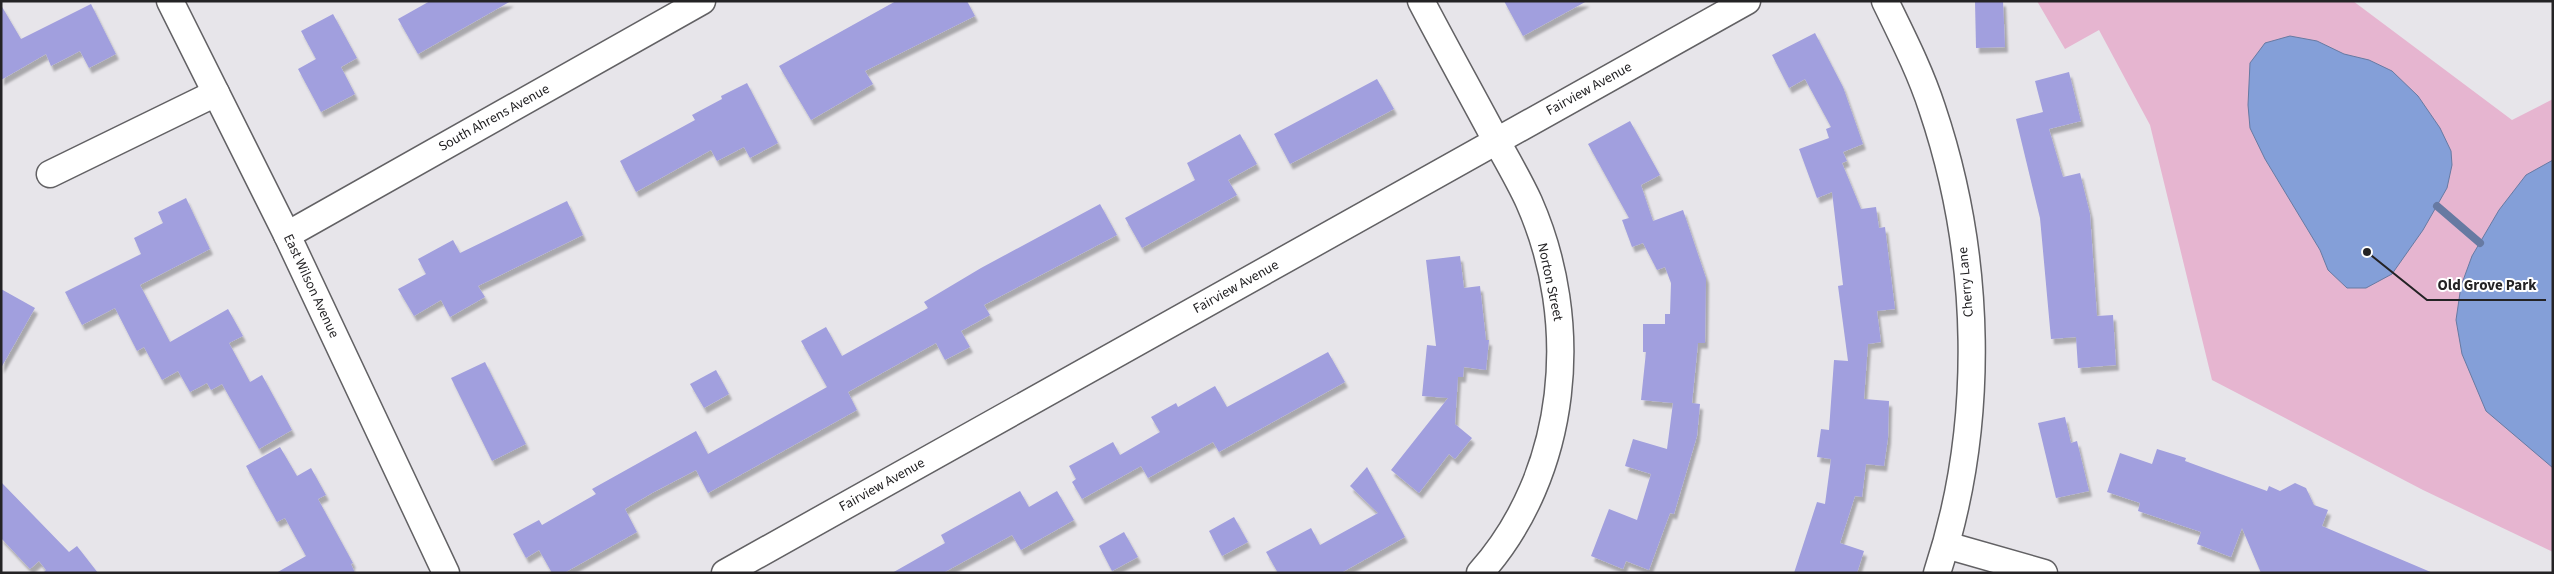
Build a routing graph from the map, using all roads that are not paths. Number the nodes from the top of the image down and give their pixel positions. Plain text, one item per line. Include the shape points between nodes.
1 (170, 1) edge
2 (702, 1) edge
3 (1421, 1) edge
4 (1747, 1) edge
5 (1885, 1) edge
6 (216, 93) junction
7 (1497, 141) junction
8 (50, 174) dead end
9 (287, 235) junction
10 (1946, 545) junction
11 (446, 573) edge
12 (725, 573) edge
13 (1480, 573) edge
14 (1937, 573) edge
15 (2044, 573) edge

1 - 6 street, East Wilson Avenue
2 - 9 street, South Ahrens Avenue
3 - 7 street, Norton Street
4 - 7 street, Fairview Avenue
5 - 10 street, Cherry Lane via 1932,108 1951,176 1970,305 1972,366 1968,427
6 - 8 street
6 - 9 street, East Wilson Avenue
7 - 12 street, Fairview Avenue
7 - 13 street, Norton Street via 1529,202 1548,260 1558,308 1560,376 1545,461 1510,532
9 - 11 street, East Wilson Avenue
10 - 14 street, Cherry Lane
10 - 15 street

